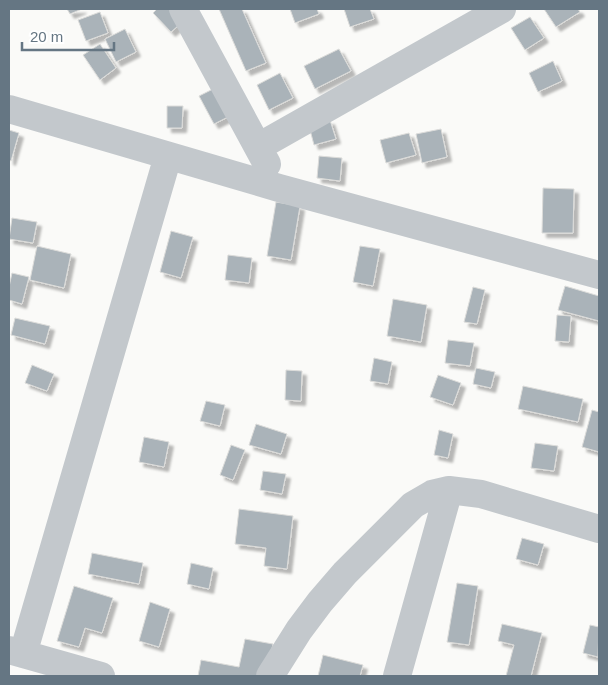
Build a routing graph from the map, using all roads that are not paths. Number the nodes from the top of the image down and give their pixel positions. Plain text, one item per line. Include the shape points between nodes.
1 (183, 9) edge
2 (502, 9) edge
3 (9, 109) edge
4 (258, 147) junction
5 (168, 156) junction
6 (279, 188) junction
7 (599, 275) edge
8 (449, 490) junction
9 (599, 530) edge
10 (16, 652) edge
11 (101, 676) edge
12 (270, 676) edge
13 (397, 676) edge

1 - 4 street
2 - 4 street
3 - 5 street
4 - 6 street
5 - 6 street
5 - 10 street
6 - 7 street
8 - 9 street via 495,497
8 - 12 street via 432,494 413,505 345,573 320,602
8 - 13 street
10 - 11 street

